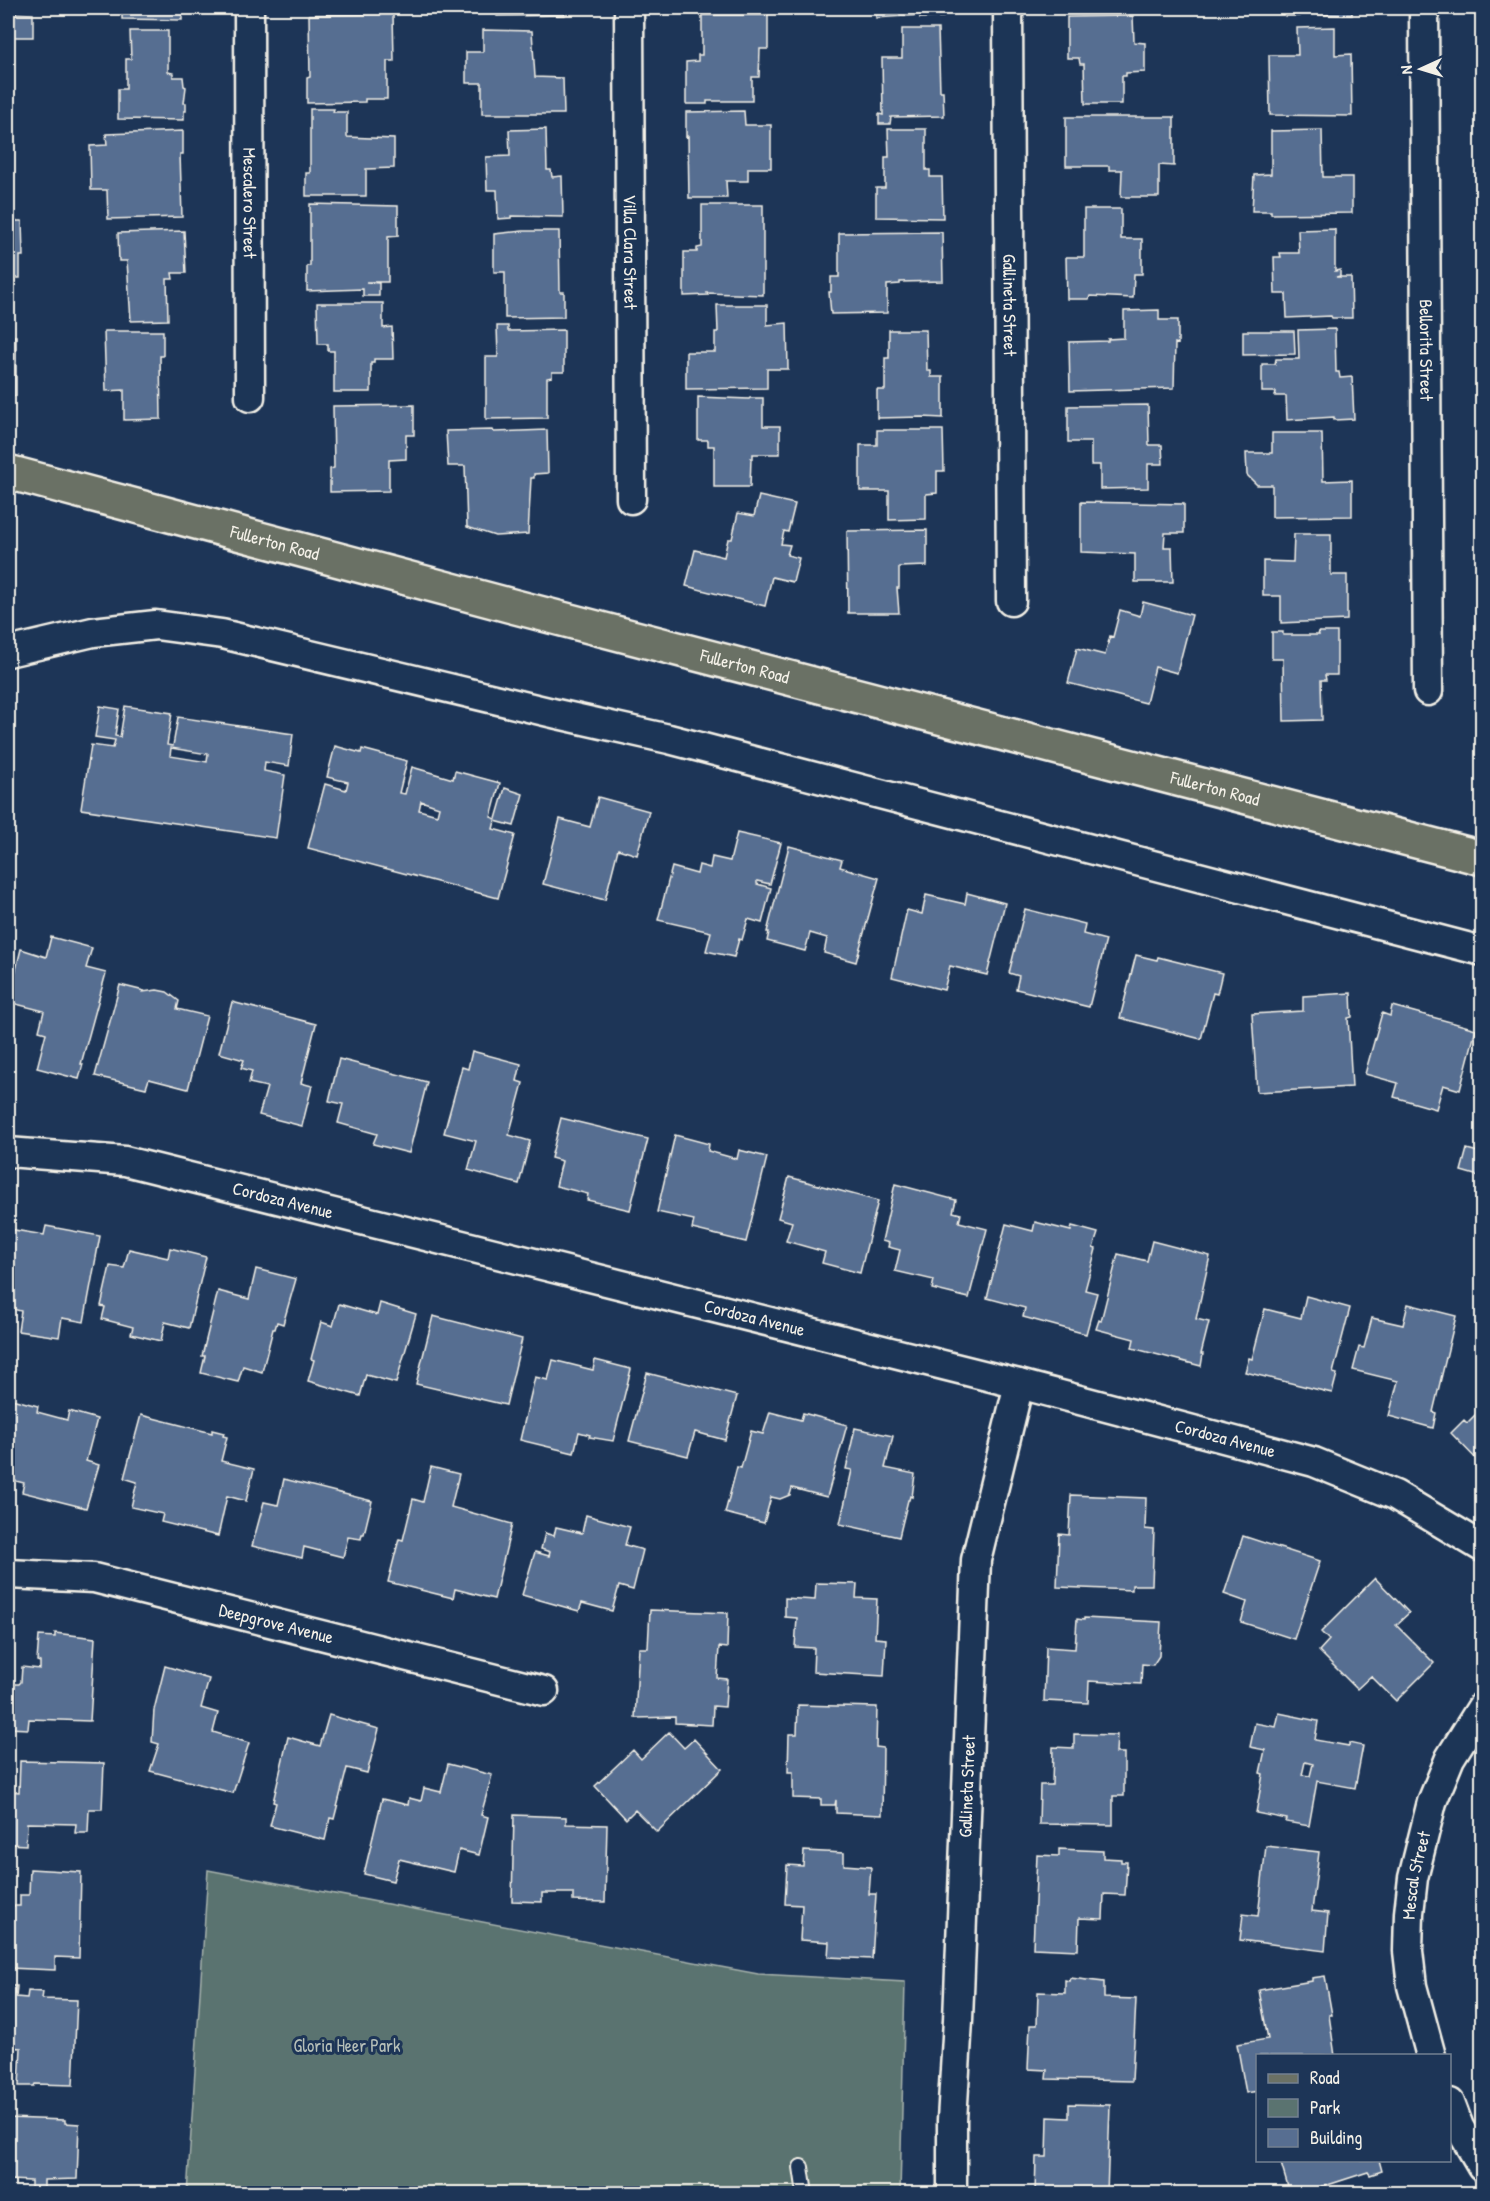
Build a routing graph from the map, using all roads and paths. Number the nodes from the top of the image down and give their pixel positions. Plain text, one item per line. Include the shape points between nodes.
1 (249, 8) edge
2 (629, 8) edge
3 (1008, 8) edge
4 (1424, 8) edge
5 (250, 397) dead end
6 (8, 472) edge
7 (631, 499) dead end
8 (1011, 601) dead end
9 (8, 652) edge
10 (1428, 692) dead end
11 (1482, 858) edge
12 (1482, 951) edge
13 (8, 1152) edge
14 (1019, 1384) junction
15 (1482, 1547) edge
16 (8, 1574) edge
17 (544, 1691) dead end
18 (1482, 1707) edge
19 (1431, 2054) edge
20 (1451, 2108) edge
21 (1482, 2166) edge
22 (801, 2167) dead end
23 (805, 2193) edge
24 (952, 2193) edge

1 - 5 street, Mescalero Street
2 - 7 street, Villa Clara Street
3 - 8 street, Gallineta Street
4 - 10 street, Bellorita Street
6 - 11 main road, Fullerton Road
9 - 12 street via 93,632 156,625 222,634 669,739
13 - 14 street, Cordoza Avenue via 125,1161
14 - 15 street, Cordoza Avenue via 1314,1462 1395,1495
14 - 24 street, Gallineta Street via 976,1560
16 - 17 street, Deepgrove Avenue via 94,1578
18 - 19 street, Mescal Street via 1450,1758 1436,1791 1413,1878 1408,1951 1412,1986
20 - 21 street
22 - 23 lane

